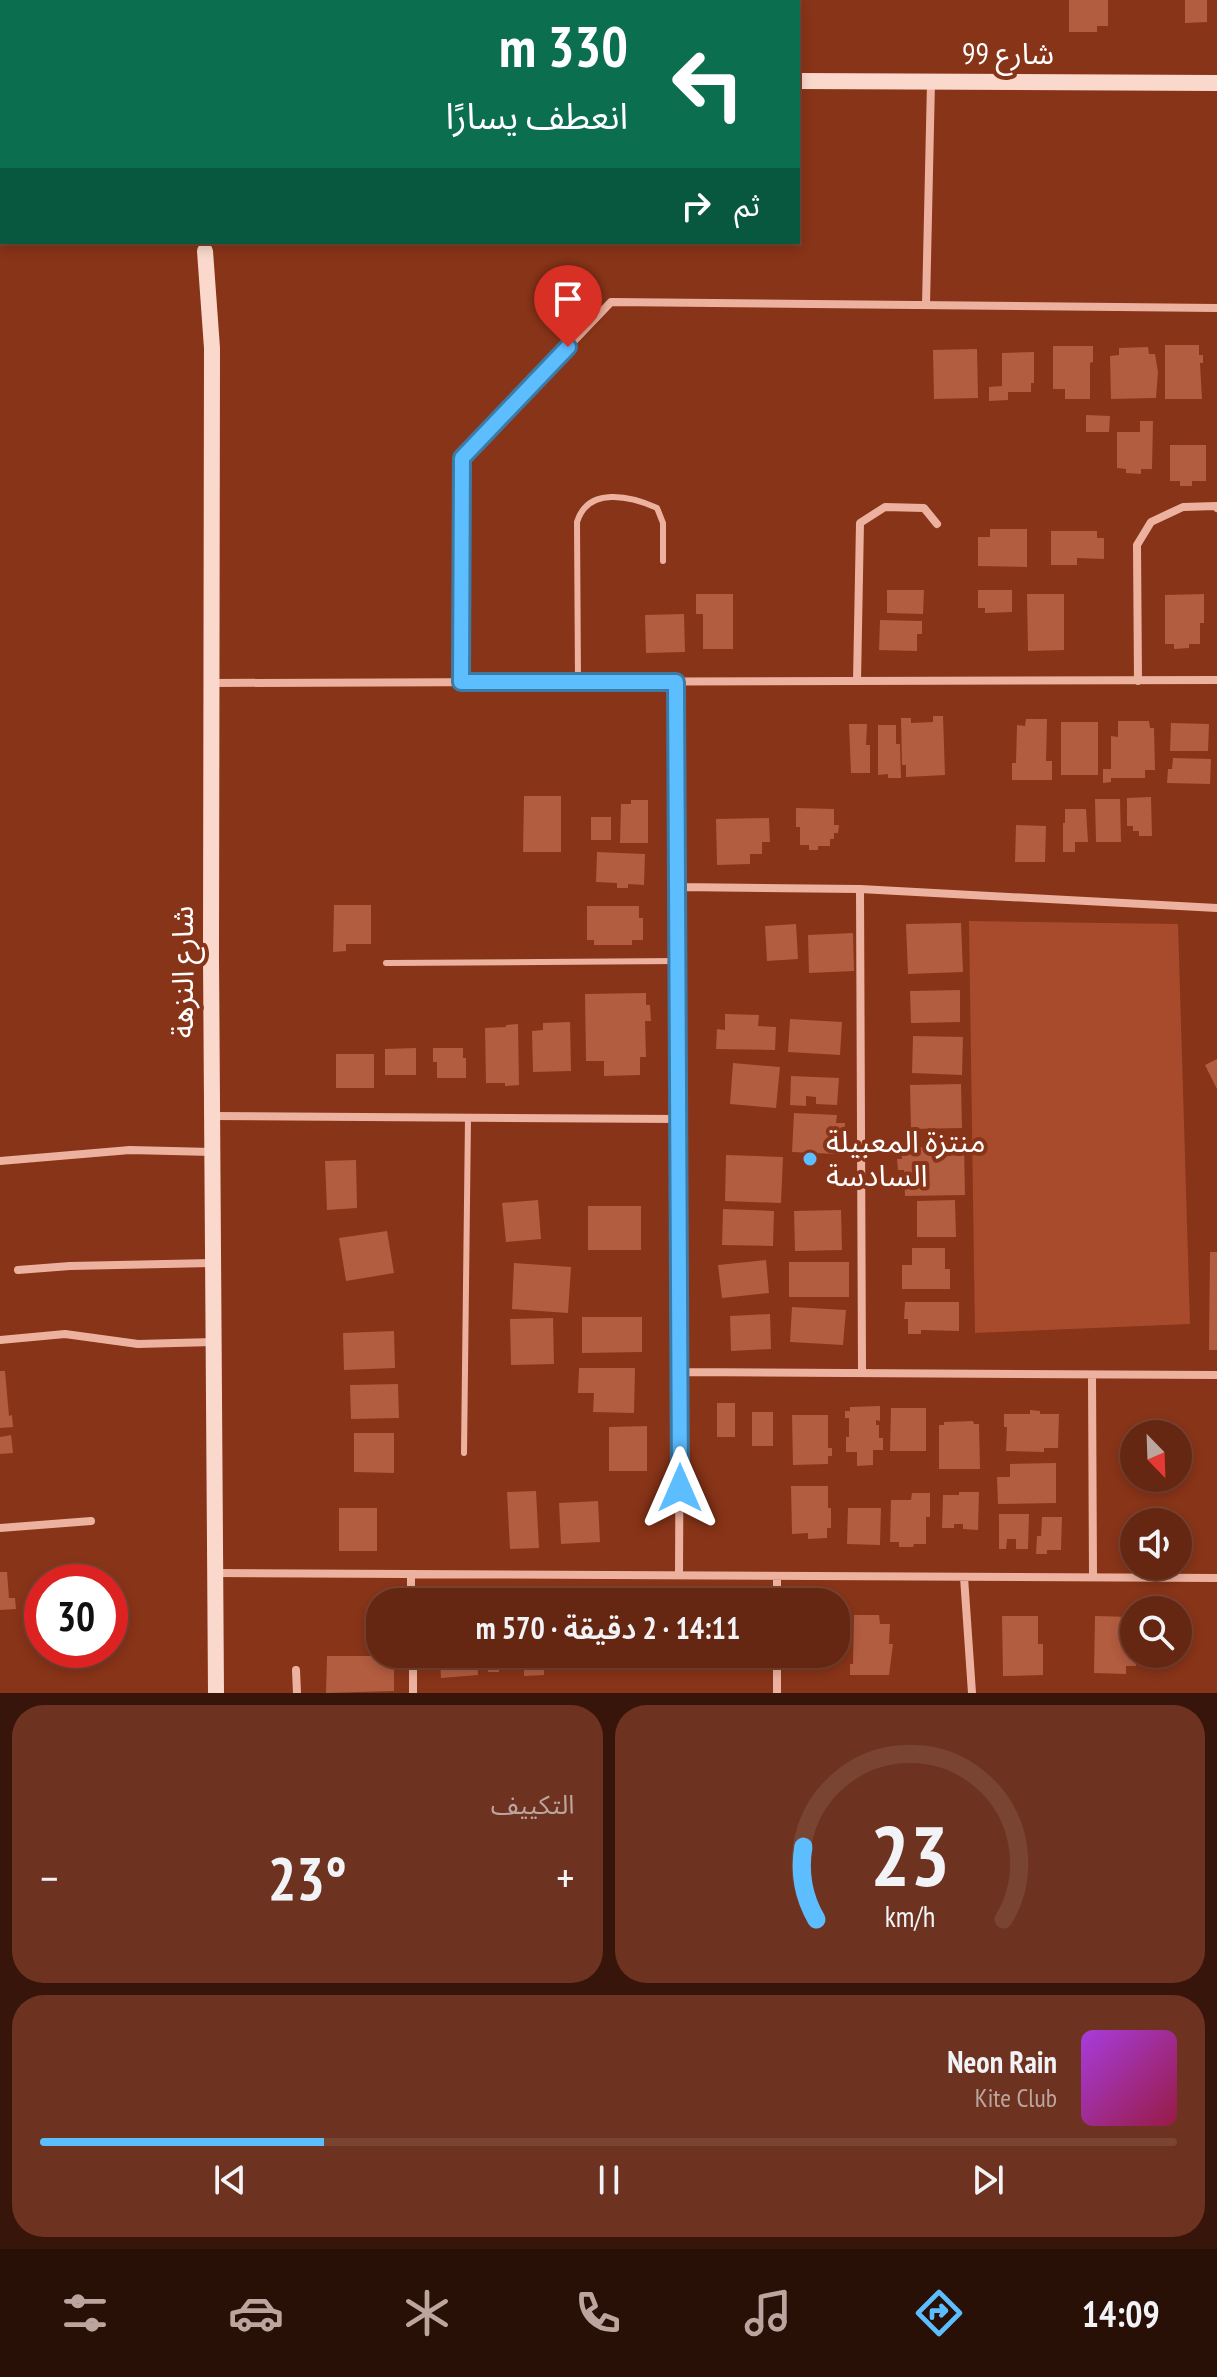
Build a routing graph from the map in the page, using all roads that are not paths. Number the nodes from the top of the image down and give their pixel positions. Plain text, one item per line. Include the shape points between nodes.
1 (800, 81) edge
2 (931, 82) junction
3 (1217, 83) edge
4 (205, 245) edge
5 (926, 305) junction
6 (1217, 308) edge
7 (1217, 508) edge
8 (937, 524) dead end
9 (663, 561) dead end
10 (1217, 680) edge
11 (857, 681) junction
12 (1138, 681) junction
13 (461, 682) junction
14 (578, 682) junction
15 (676, 682) junction
16 (213, 683) junction
17 (677, 887) junction
18 (860, 889) junction
19 (1217, 908) edge
20 (677, 961) junction
21 (386, 963) dead end
22 (212, 1116) junction
23 (468, 1118) junction
24 (678, 1119) junction
25 (212, 1152) junction
26 (0, 1161) edge
27 (213, 1263) junction
28 (18, 1270) dead end
29 (0, 1340) edge
30 (214, 1342) junction
31 (680, 1372) junction
32 (862, 1372) junction
33 (1092, 1375) junction
34 (1217, 1375) edge
35 (464, 1453) dead end
36 (91, 1521) dead end
37 (0, 1528) edge
38 (216, 1573) junction
39 (411, 1574) junction
40 (679, 1575) junction
41 (777, 1576) junction
42 (964, 1577) junction
43 (1093, 1577) junction
44 (1217, 1578) edge
45 (411, 1588) edge
46 (777, 1588) edge
47 (413, 1668) edge
48 (777, 1668) edge
49 (296, 1670) dead end
50 (216, 1693) edge
51 (297, 1693) edge
52 (413, 1693) edge
53 (777, 1693) edge
54 (972, 1693) edge

1 - 2 main road, شارع 99
2 - 3 main road, شارع 99
2 - 5 street
4 - 16 main road, شارع النزهة via 212,348
5 - 6 street
5 - 13 street via 611,302 462,458
7 - 12 street via 1183,507 1151,522 1137,545
8 - 11 street via 924,508 885,507 860,523
9 - 14 lane via 663,523 657,508 618,496 597,500 579,516
10 - 12 street
11 - 12 street
11 - 15 street
13 - 14 street
13 - 16 street
14 - 15 street
15 - 17 street
16 - 22 main road, شارع النزهة
17 - 18 street
17 - 20 street
18 - 19 street
18 - 32 street
20 - 21 lane
20 - 24 street
22 - 23 street
22 - 25 main road, شارع النزهة
23 - 24 street
23 - 35 lane
24 - 31 street
25 - 26 street via 130,1150
25 - 27 main road, شارع النزهة
27 - 28 street
27 - 30 main road, شارع النزهة
29 - 30 street via 65,1334 138,1344
30 - 38 main road, شارع النزهة
31 - 32 street
31 - 40 street
32 - 33 street
33 - 34 street
33 - 43 street
36 - 37 street
38 - 39 street
38 - 50 main road, شارع النزهة
39 - 40 street
39 - 45 street
40 - 41 street
41 - 42 street
41 - 46 street
42 - 43 street
42 - 54 street
43 - 44 street
47 - 52 street
48 - 53 street
49 - 51 street

